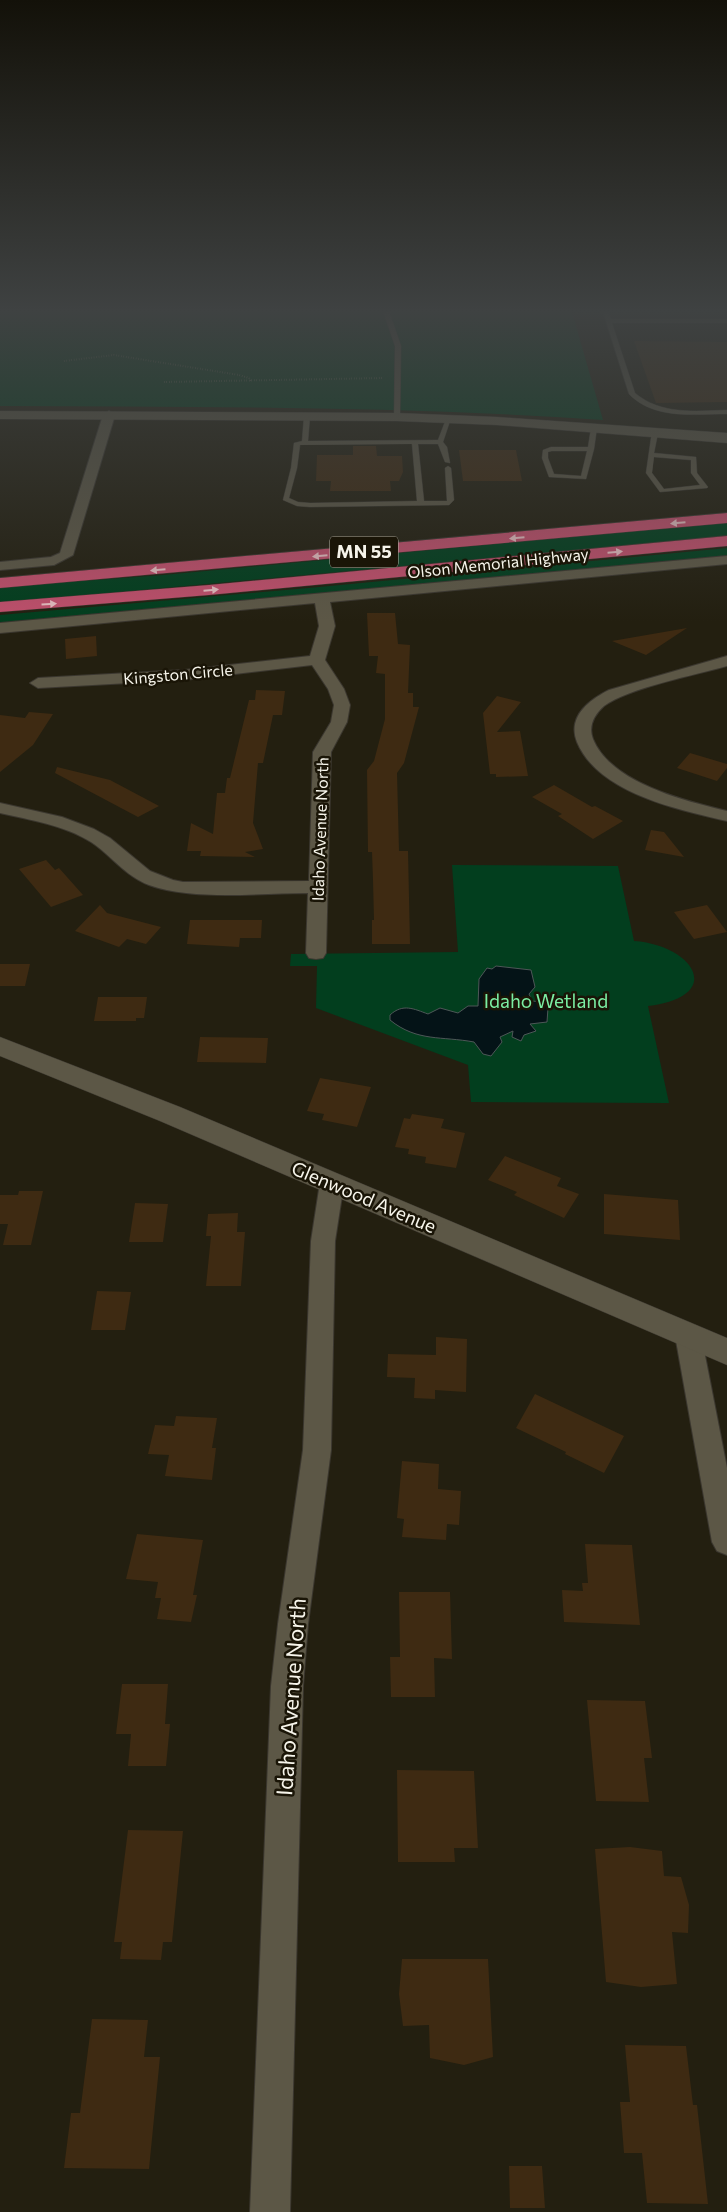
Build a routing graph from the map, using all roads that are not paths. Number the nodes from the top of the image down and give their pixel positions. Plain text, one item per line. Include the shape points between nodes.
1 (109, 415) edge
2 (154, 415) edge
3 (307, 416) junction
4 (397, 417) joint
5 (449, 419) junction
6 (594, 428) junction
7 (655, 432) junction
8 (727, 438) edge
9 (440, 442) junction
10 (305, 443) junction
11 (326, 443) junction
12 (401, 443) junction
13 (415, 443) junction
14 (592, 449) junction
15 (353, 450) dead end
16 (376, 450) dead end
17 (651, 455) junction
18 (421, 504) junction
19 (727, 518) edge
20 (727, 541) edge
21 (724, 563) edge
22 (0, 566) edge
23 (0, 583) edge
24 (322, 599) junction
25 (0, 607) edge
26 (0, 628) edge
27 (317, 660) junction
28 (727, 661) edge
29 (38, 683) dead end
30 (0, 808) edge
31 (727, 816) edge
32 (318, 887) junction
33 (316, 953) dead end
34 (0, 1046) edge
35 (332, 1183) junction
36 (688, 1335) junction
37 (727, 1352) edge
38 (727, 1542) edge
39 (270, 2212) edge

1 - 22 street via 66,555 60,559
2 - 3 street
3 - 4 street
3 - 10 lane
4 - 5 street
5 - 6 street
5 - 9 lane
6 - 7 street
6 - 14 lane
7 - 8 street
7 - 17 lane
9 - 13 lane
9 - 18 lane via 448,465 451,500 442,504
10 - 11 lane
10 - 18 lane via 297,443 294,468 285,494 289,502 310,505
11 - 12 lane
11 - 15 lane
12 - 13 lane
12 - 16 lane
13 - 18 lane
14 - 14 lane via 552,448 545,451 551,476 584,478
17 - 17 lane via 649,473 662,491 705,487 694,473 694,458
19 -> 23 highway, Olson Memorial Highway / MN 55
25 -> 20 highway, Olson Memorial Highway / MN 55 via 219,590
21 - 24 street
24 - 26 street
24 - 27 street via 326,626
27 - 29 street, Kingston Circle via 184,675
27 - 32 street, Idaho Avenue North via 339,692 342,708 338,723 322,752
28 - 31 street via 604,698 585,717 582,733 588,750 611,773 658,795
30 - 32 street via 89,834 144,876 169,885 183,888
32 - 33 street, Idaho Avenue North
34 - 35 street, Glenwood Avenue
35 - 36 street, Glenwood Avenue
35 - 39 street, Idaho Avenue North via 323,1242 317,1450 287,1686
36 - 37 street, Glenwood Avenue
36 - 38 street

